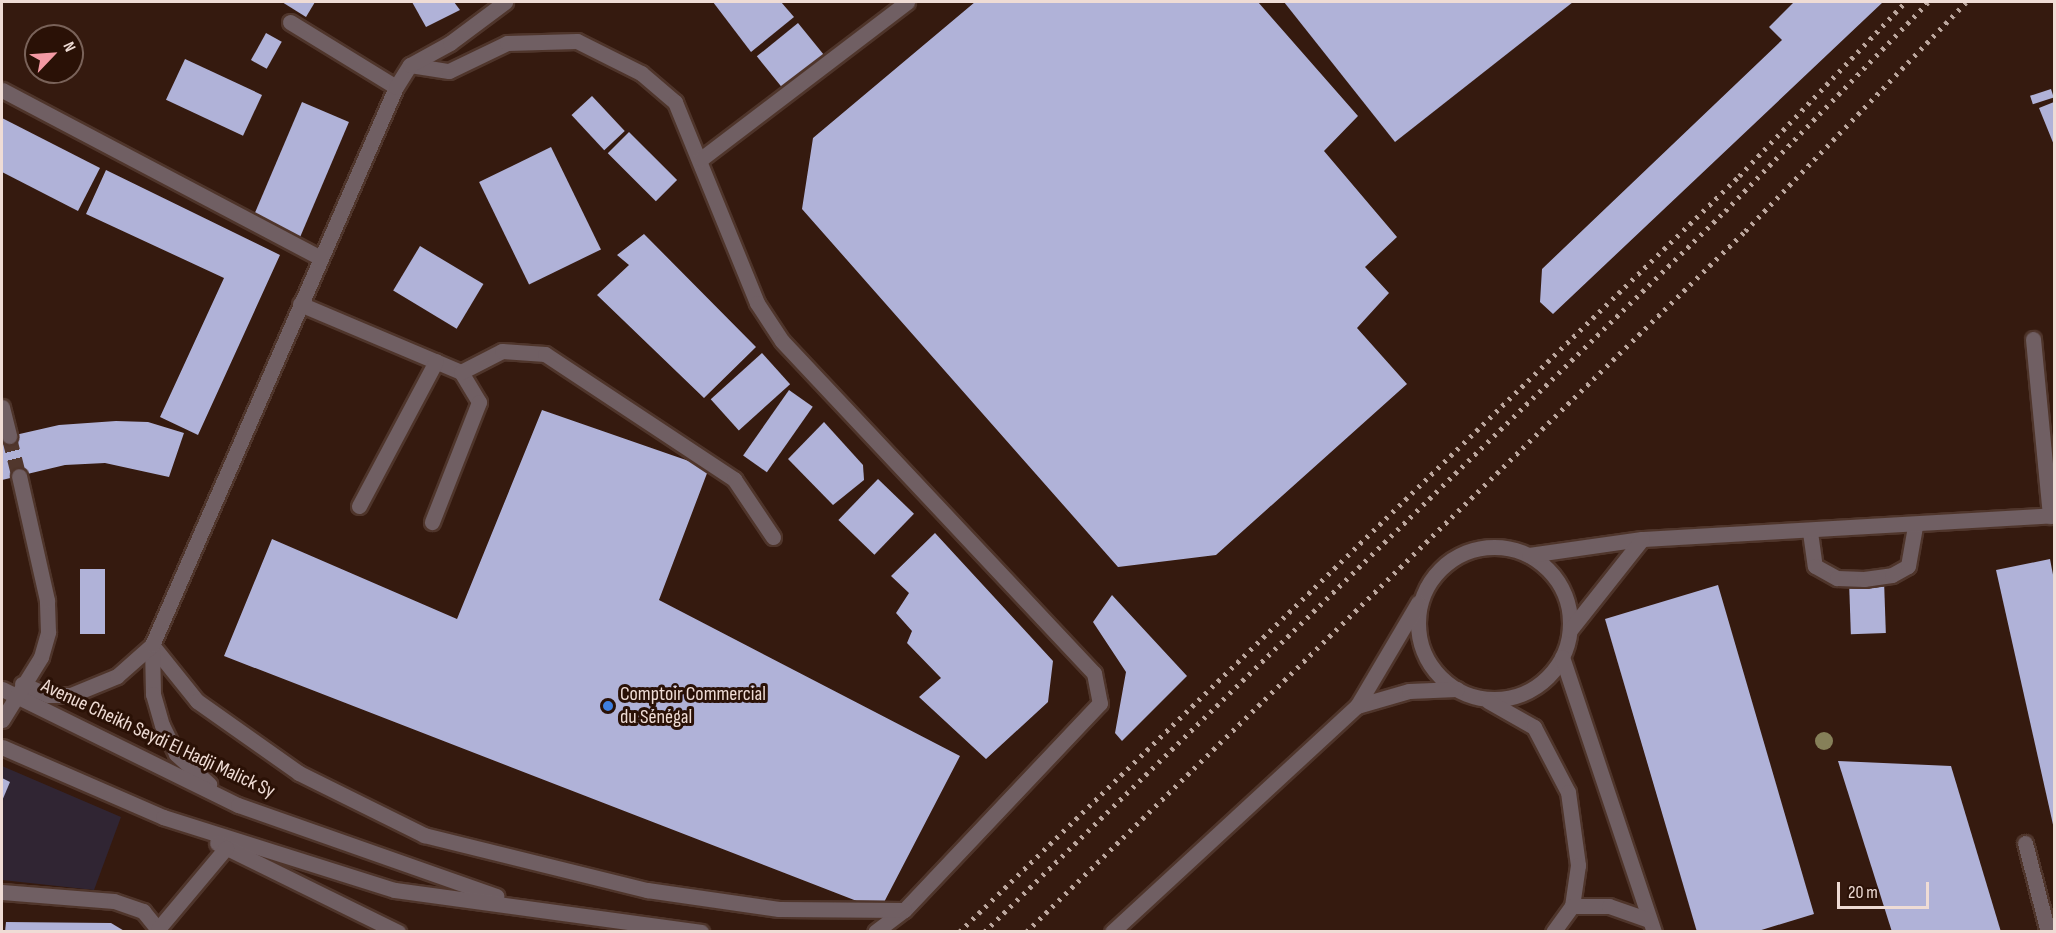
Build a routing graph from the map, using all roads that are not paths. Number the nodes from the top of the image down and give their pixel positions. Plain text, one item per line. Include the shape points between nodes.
1 (506, 2) edge
2 (907, 2) edge
3 (290, 22) dead end
4 (410, 65) junction
5 (396, 87) junction
6 (2, 90) edge
7 (701, 159) junction
8 (320, 258) junction
9 (300, 304) junction
10 (2033, 339) dead end
11 (435, 361) junction
12 (461, 372) junction
13 (2, 407) edge
14 (9, 436) tunnel mouth
15 (19, 476) tunnel mouth
16 (359, 506) dead end
17 (2052, 516) edge
18 (432, 522) dead end
19 (1915, 527) junction
20 (1810, 532) junction
21 (773, 537) dead end
22 (1642, 538) junction
23 (1529, 555) junction
24 (1422, 598) junction
25 (1570, 630) junction
26 (152, 645) junction
27 (1562, 657) junction
28 (12, 689) edge
29 (1457, 689) junction
30 (1483, 698) junction
31 (1357, 706) junction
32 (2, 720) edge
33 (2, 747) edge
34 (238, 805) junction
35 (163, 817) junction
36 (2025, 843) dead end
37 (226, 848) junction
38 (2, 892) edge
39 (518, 905) junction
40 (1572, 906) junction
41 (904, 910) junction
42 (1651, 926) edge
43 (159, 930) edge
44 (398, 932) edge
45 (701, 932) edge
46 (875, 932) edge
47 (1112, 932) edge
48 (1553, 932) edge
49 (2048, 932) edge

1 - 4 street via 450,44
2 - 7 street
3 - 5 street
4 - 5 street
4 - 7 street via 449,71 507,44 577,41 641,73 675,102
5 - 8 street
6 - 8 street
7 - 41 street via 722,223 757,303 782,341 1094,673 1101,703
8 - 9 street
9 - 11 street
9 - 26 street
10 - 17 street
11 - 12 street
11 - 16 street
12 - 18 street via 479,402
12 - 21 street via 502,351 545,354 734,480
13 - 14 street
15 - 28 street via 47,600 40,657
17 - 19 street
19 - 20 street
19 - 20 street via 1908,566 1892,575 1864,579 1837,578 1815,566
20 - 22 street
22 - 23 street
22 - 25 street
23 - 24 street via 1493,547 1465,552 1439,569
23 - 25 street via 1562,589
24 - 29 street via 1418,615 1423,650
24 - 31 street via 1389,644
25 - 27 street
26 - 28 street via 117,676 71,694
26 - 34 street via 153,694 176,754
26 - 41 street via 197,701 299,773 424,835 647,890 779,909
27 - 30 street via 1535,687 1510,698
27 - 42 street
28 - 32 street
28 - 34 street, Avenue Cheikh Seydi El Hadji Malick Sy
29 - 30 street
29 - 31 street via 1409,691
30 - 40 street via 1534,727 1557,764 1577,838
31 - 47 street
33 - 35 street
34 - 39 street, Avenue Cheikh Seydi El Hadji Malick Sy
35 - 37 street
35 - 39 street via 395,890
36 - 49 street
37 - 43 street
37 - 44 street
38 - 43 street via 114,901 143,911
39 - 45 street
40 - 42 street via 1609,906
40 - 48 street
41 - 46 street

